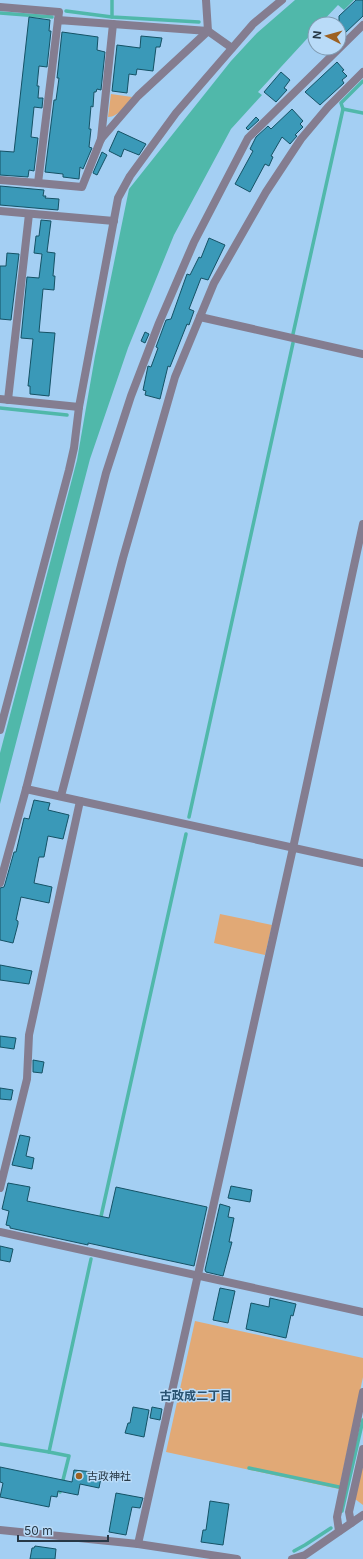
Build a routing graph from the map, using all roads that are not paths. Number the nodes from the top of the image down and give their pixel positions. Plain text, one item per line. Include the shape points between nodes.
1 (1, 0) edge
2 (206, 0) edge
3 (282, 0) edge
4 (0, 7) edge
5 (58, 20) junction
6 (113, 24) junction
7 (363, 25) edge
8 (208, 31) junction
9 (232, 48) junction
10 (363, 72) edge
11 (101, 139) junction
12 (0, 180) edge
13 (38, 183) junction
14 (0, 211) edge
15 (29, 214) junction
16 (114, 221) junction
17 (200, 317) junction
18 (363, 354) edge
19 (4, 399) edge
20 (79, 407) junction
21 (363, 524) edge
22 (0, 730) edge
23 (26, 788) junction
24 (61, 796) junction
25 (80, 801) junction
26 (294, 848) junction
27 (363, 863) edge
28 (0, 883) edge
29 (0, 1188) edge
30 (0, 1232) edge
31 (197, 1276) junction
32 (363, 1312) edge
33 (363, 1392) edge
34 (363, 1449) edge
35 (363, 1515) edge
36 (351, 1523) junction
37 (0, 1530) edge
38 (339, 1531) junction
39 (138, 1544) junction
40 (237, 1559) edge
41 (292, 1559) edge

1 - 4 street
2 - 8 street
3 - 9 street via 253,24
4 - 5 street via 59,12
5 - 6 street
5 - 13 street
6 - 8 street
6 - 11 street
7 - 23 street via 248,138 191,249 131,396 106,473
8 - 9 street
8 - 11 street via 138,96
9 - 16 street via 176,113 130,176 118,198
10 - 17 street via 328,107 297,145 266,192 214,283
11 - 13 street via 82,187
12 - 13 street
14 - 15 street
15 - 16 street
15 - 19 street
16 - 20 street
17 - 18 street
17 - 24 street via 172,385 123,558
19 - 20 street
20 - 22 street via 69,470
21 - 26 street
23 - 24 street
23 - 28 street
24 - 25 street
25 - 26 street
25 - 29 street via 29,1035 27,1079
26 - 27 street
26 - 31 street
30 - 31 street
31 - 32 street
31 - 39 street
33 - 38 street via 336,1517
34 - 36 street via 349,1512
35 - 36 street
36 - 38 street
37 - 39 street
38 - 41 street via 305,1555
39 - 40 street

